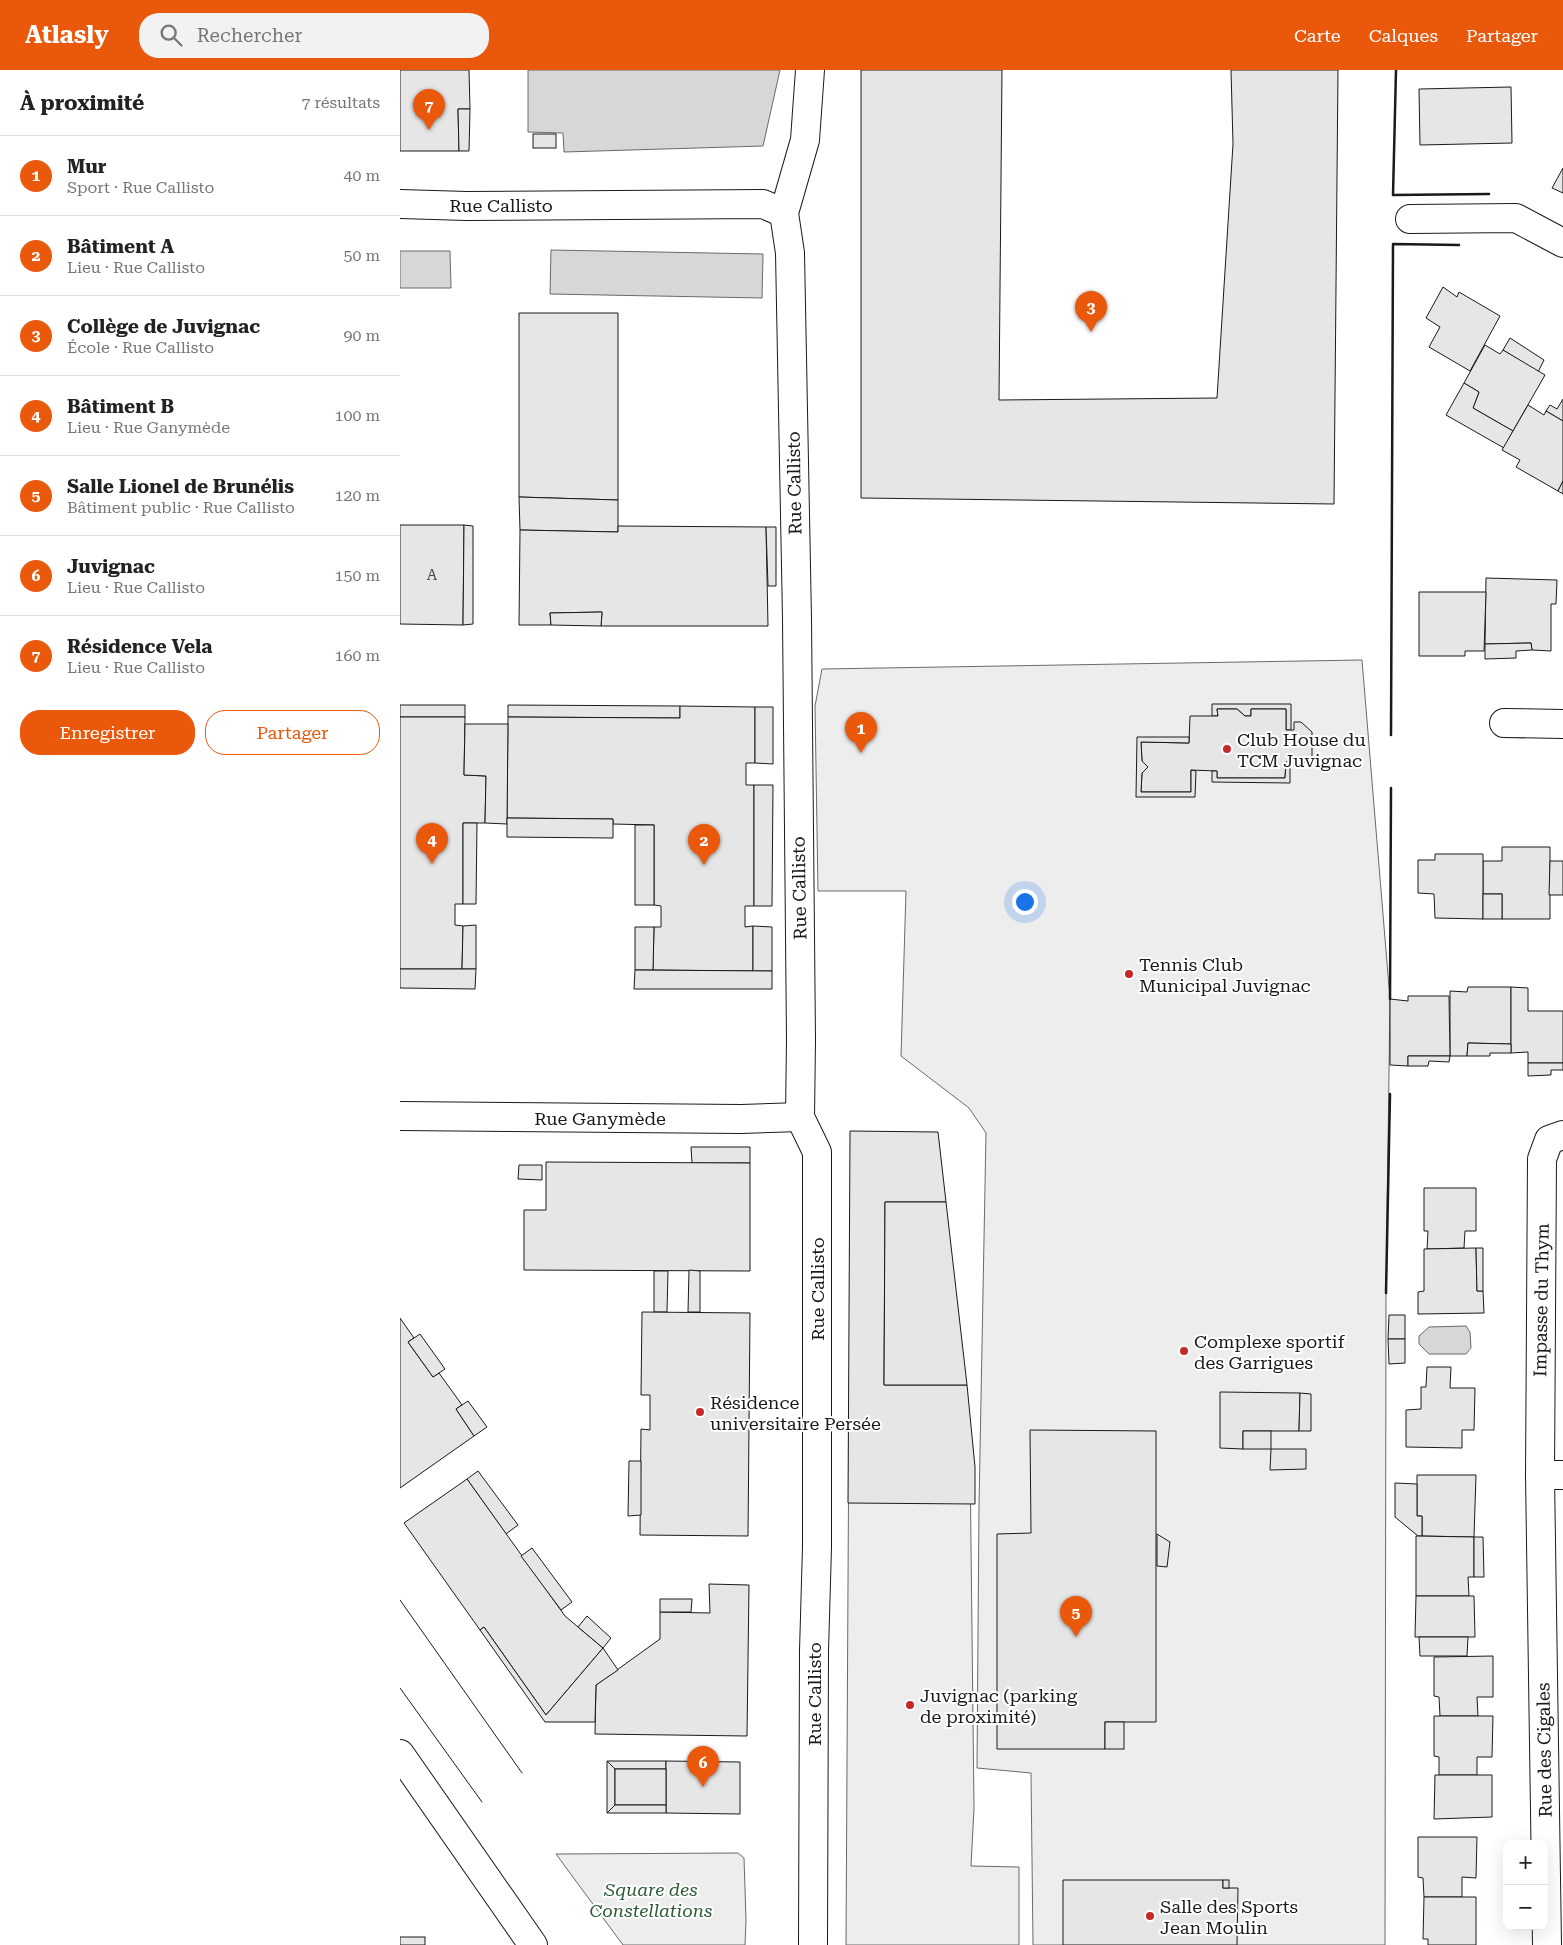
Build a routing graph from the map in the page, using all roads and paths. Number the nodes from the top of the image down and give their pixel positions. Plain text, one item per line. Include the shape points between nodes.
1 (810, 70) edge
2 (400, 204) edge
3 (784, 213) junction
4 (1410, 219) dead end
5 (1563, 243) edge
6 (1504, 724) dead end
7 (1563, 724) edge
8 (400, 1116) edge
9 (800, 1117) junction
10 (1563, 1135) edge
11 (1551, 1475) edge
12 (1552, 1584) edge
13 (400, 1754) edge
14 (533, 1945) edge
15 (813, 1945) edge
16 (1547, 1945) edge

1 - 3 street via 805,140
2 - 3 street, Rue Callisto via 763,204
3 - 9 street, Rue Callisto via 790,253 797,619
4 - 5 street via 1516,218
6 - 7 street
8 - 9 street, Rue Ganymède
9 - 15 street, Rue Callisto via 817,1152
10 - 11 street, Impasse du Thym via 1549,1140 1542,1159
11 - 12 street, Rue des Cigales
12 - 16 street, Rue des Cigales
13 - 14 street

